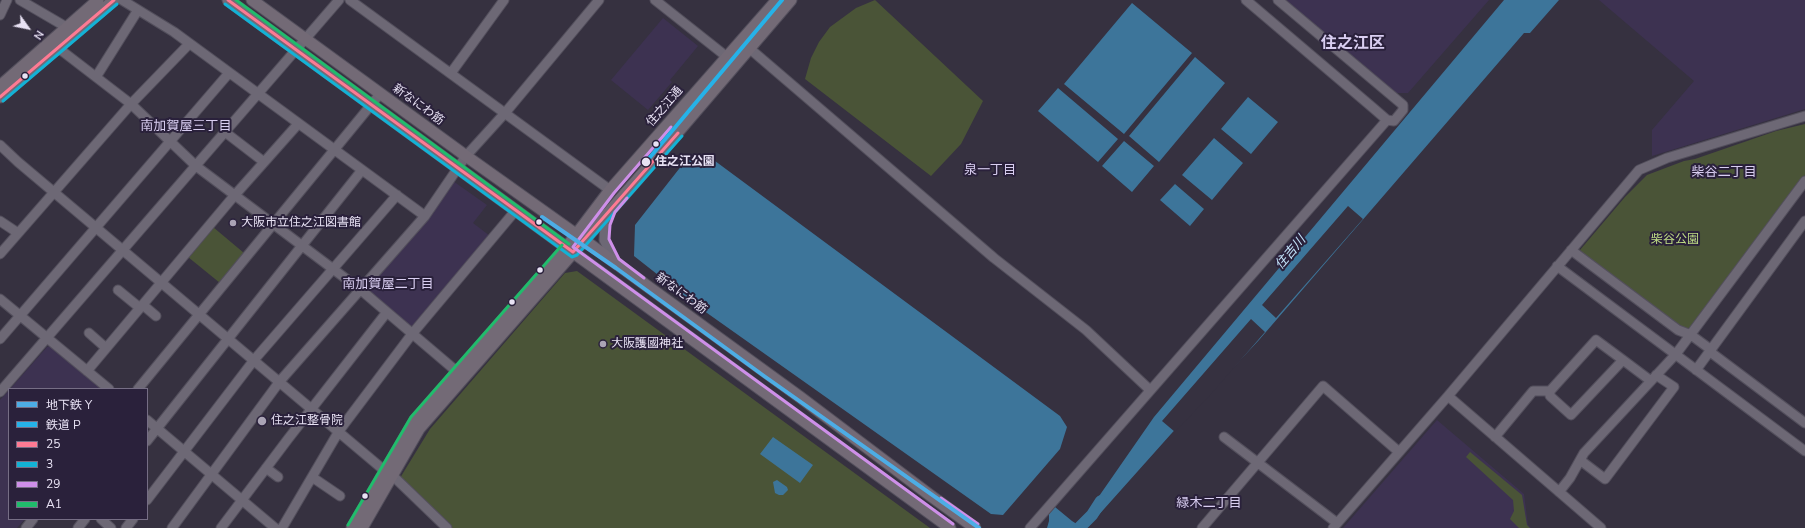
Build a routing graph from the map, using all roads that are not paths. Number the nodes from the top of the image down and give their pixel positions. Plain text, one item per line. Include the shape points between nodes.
1 (7, 0) edge
2 (20, 0) edge
3 (98, 0) edge
4 (114, 0) edge
5 (122, 0) edge
6 (228, 0) edge
7 (252, 0) edge
8 (339, 0) edge
9 (350, 0) edge
10 (504, 0) edge
11 (599, 0) edge
12 (655, 0) edge
13 (776, 0) edge
14 (791, 0) edge
15 (1246, 0) edge
16 (1278, 0) edge
17 (35, 3) edge
18 (138, 10) junction
19 (0, 15) edge
20 (72, 30) junction
21 (306, 40) junction
22 (189, 44) junction
23 (54, 45) junction
24 (749, 48) junction
25 (296, 50) junction
26 (727, 57) junction
27 (229, 73) junction
28 (451, 73) junction
29 (96, 77) junction
30 (0, 86) edge
31 (258, 94) junction
32 (380, 94) junction
33 (0, 97) edge
34 (131, 104) junction
35 (372, 105) junction
36 (505, 112) junction
37 (1805, 116) edge
38 (1387, 120) junction
39 (298, 124) junction
40 (225, 132) junction
41 (170, 142) junction
42 (0, 145) edge
43 (335, 150) junction
44 (466, 156) junction
45 (264, 162) junction
46 (196, 166) junction
47 (457, 168) junction
48 (362, 170) junction
49 (1805, 181) edge
50 (610, 190) junction
51 (54, 192) junction
52 (397, 195) junction
53 (234, 196) junction
54 (611, 209) junction
55 (516, 210) junction
56 (425, 216) junction
57 (0, 221) edge
58 (1805, 221) edge
59 (273, 226) junction
60 (96, 227) junction
61 (18, 233) junction
62 (580, 237) junction
63 (302, 246) junction
64 (570, 250) junction
65 (1571, 250) junction
66 (123, 251) junction
67 (0, 254) edge
68 (615, 262) junction
69 (1557, 266) junction
70 (332, 269) junction
71 (162, 283) junction
72 (118, 290) dead end
73 (360, 290) junction
74 (0, 299) edge
75 (141, 306) junction
76 (387, 312) junction
77 (20, 315) junction
78 (200, 315) junction
79 (156, 316) dead end
80 (89, 334) dead end
81 (412, 334) junction
82 (1691, 335) junction
83 (0, 338) edge
84 (47, 338) junction
85 (228, 338) junction
86 (106, 348) junction
87 (1710, 348) junction
88 (1676, 354) junction
89 (254, 360) junction
90 (1623, 360) junction
91 (1696, 370) junction
92 (87, 371) junction
93 (461, 375) junction
94 (1654, 378) junction
95 (280, 381) junction
96 (108, 388) edge
97 (139, 388) edge
98 (1150, 390) junction
99 (1550, 391) junction
100 (0, 392) edge
101 (1448, 396) junction
102 (312, 408) junction
103 (148, 421) edge
104 (1805, 423) edge
105 (157, 428) junction
106 (339, 431) junction
107 (1224, 437) dead end
108 (1495, 437) junction
109 (148, 440) edge
110 (1805, 451) edge
111 (184, 452) junction
112 (1399, 452) junction
113 (1580, 460) junction
114 (1258, 462) junction
115 (266, 468) junction
116 (389, 473) junction
117 (211, 474) junction
118 (278, 477) dead end
119 (312, 477) junction
120 (1559, 492) junction
121 (340, 496) dead end
122 (148, 499) edge
123 (242, 501) junction
124 (32, 520) edge
125 (84, 520) edge
126 (102, 520) edge
127 (132, 520) edge
128 (1335, 526) edge
129 (26, 528) edge
130 (78, 528) edge
131 (111, 528) edge
132 (126, 528) edge
133 (172, 528) edge
134 (221, 528) edge
135 (275, 528) edge
136 (282, 528) edge
137 (352, 528) edge
138 (362, 528) edge
139 (446, 528) edge
140 (950, 528) edge
141 (975, 528) edge
142 (1030, 528) edge
143 (1202, 528) edge
144 (1601, 528) edge

1 - 19 street
2 - 17 street
3 - 20 main road
4 - 20 main road
5 - 18 street
6 - 25 main road
7 - 21 main road, 新なにわ筋
8 - 21 street
9 - 28 street
10 - 28 street
11 - 36 street
12 - 26 street
13 - 26 main road, 住之江通
14 - 24 main road
15 - 38 street
16 - 38 street via 1403,106 1403,110 1394,121
17 - 20 street
18 - 22 street
18 - 29 street
20 - 23 main road
21 - 25 street
21 - 32 main road, 新なにわ筋
22 - 27 street
22 - 34 street
23 - 29 street
23 - 30 main road
23 - 33 main road
24 - 54 main road
24 - 98 street via 977,244 1086,330
25 - 31 street
25 - 35 main road
26 - 50 main road, 住之江通
27 - 31 street
27 - 41 street
28 - 36 street
29 - 34 street
31 - 39 street
31 - 40 street
32 - 35 street
32 - 44 main road, 新なにわ筋
34 - 41 street
34 - 51 street
35 - 43 street
35 - 47 main road
36 - 44 street
36 - 50 street
37 - 65 street via 1667,158 1639,170
38 - 98 street
39 - 43 street
39 - 45 street
40 - 45 street
40 - 46 street
41 - 46 street
41 - 60 street
42 - 51 street
43 - 48 street
43 - 59 street
44 - 47 street
44 - 62 main road, 新なにわ筋
45 - 53 street
46 - 53 street
46 - 66 street
47 - 55 main road
47 - 56 street
48 - 52 street
48 - 63 street
49 - 82 street
50 - 62 main road, 住之江通
51 - 60 street
51 - 61 street
52 - 56 street
52 - 70 street
53 - 59 street
53 - 71 street
54 - 62 main road
54 - 68 street via 605,224 604,240
55 - 64 main road
55 - 81 street
56 - 73 street
57 - 61 street
58 - 87 street
59 - 63 street
59 - 78 street
60 - 66 street
60 - 77 street
61 - 67 street
62 - 64 main road
62 - 68 main road, 新なにわ筋
63 - 70 street
63 - 85 street
64 - 93 main road
64 - 140 main road
65 - 69 street
65 - 82 street via 1678,330
66 - 71 street
66 - 84 street
68 - 141 main road, 新なにわ筋 via 800,396
69 - 88 street
69 - 101 street
70 - 73 street
70 - 89 street
71 - 75 street
71 - 78 street
72 - 75 street
73 - 76 street
73 - 95 street
74 - 77 street
75 - 79 street
75 - 86 street
76 - 81 street
76 - 102 street
77 - 83 street
77 - 84 street
78 - 85 street
78 - 97 street
80 - 86 street
81 - 93 street
81 - 106 street
82 - 87 street
82 - 88 street
84 - 92 street
84 - 100 street
85 - 89 street
85 - 105 street
86 - 92 street
87 - 91 street
87 - 104 street via 1713,354
88 - 91 street
88 - 94 street
89 - 95 street
89 - 111 street
90 - 94 street
90 - 99 street via 1596,340
90 - 99 street via 1571,415 1550,396
91 - 110 street
92 - 96 street
93 - 116 main road
94 - 113 street
94 - 113 street via 1674,387 1605,479
95 - 102 street
95 - 117 street
98 - 142 street
99 - 108 street via 1533,391
101 - 108 street
101 - 112 street
102 - 106 street
102 - 115 street
103 - 105 street
105 - 109 street
105 - 111 street
106 - 116 street
106 - 119 street
107 - 114 street
108 - 120 street
111 - 117 street
111 - 122 street
112 - 114 street via 1323,386
112 - 128 street
113 - 120 street
114 - 128 street
114 - 143 street
115 - 118 street
115 - 123 street
116 - 137 main road
116 - 138 main road
116 - 139 street
117 - 123 street
117 - 133 street
119 - 121 street
119 - 136 street
120 - 144 street
123 - 134 street
123 - 135 street
124 - 129 street
125 - 130 street
126 - 131 street
127 - 132 street

